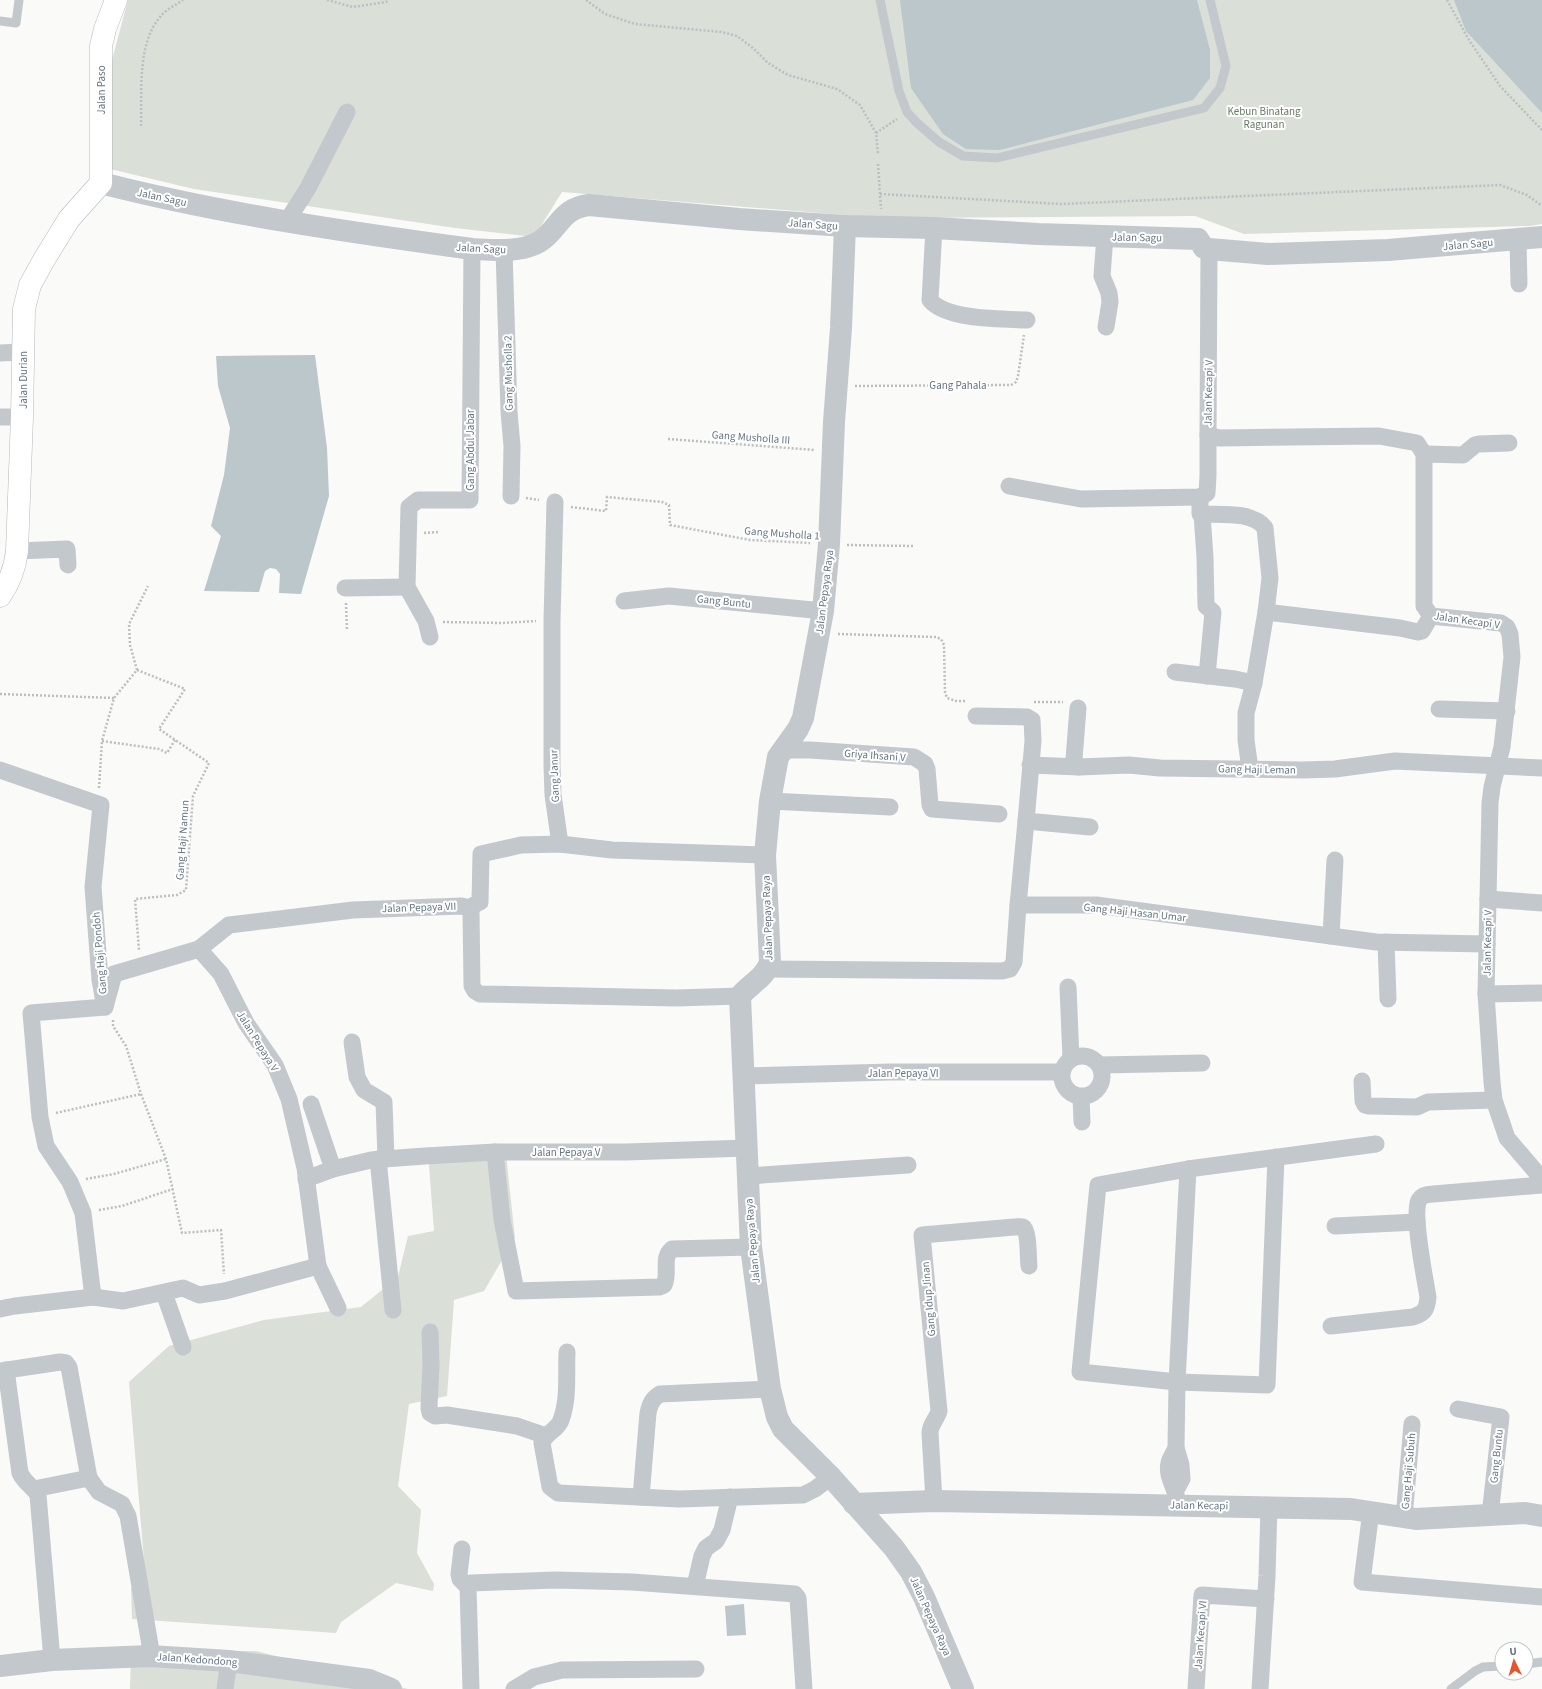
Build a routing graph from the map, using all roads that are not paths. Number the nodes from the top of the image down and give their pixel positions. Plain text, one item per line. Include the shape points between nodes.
1 (19, 0) edge
2 (116, 0) edge
3 (880, 0) edge
4 (1210, 0) edge
5 (0, 20) edge
6 (347, 112) dead end
7 (101, 183) junction
8 (287, 221) junction
9 (846, 226) junction
10 (934, 228) junction
11 (1105, 236) junction
12 (1542, 237) edge
13 (1518, 240) junction
14 (472, 249) junction
15 (1209, 249) junction
16 (504, 250) junction
17 (1519, 284) dead end
18 (1027, 320) road end
19 (1106, 326) dead end
20 (22, 352) junction
21 (0, 353) edge
22 (0, 417) edge
23 (22, 417) junction
24 (1208, 435) junction
25 (1509, 443) dead end
26 (1424, 454) junction
27 (1009, 486) dead end
28 (511, 496) dead end
29 (1200, 497) junction
30 (555, 502) dead end
31 (1202, 514) junction
32 (17, 551) junction
33 (68, 565) dead end
34 (407, 587) junction
35 (345, 588) road end
36 (0, 596) edge
37 (624, 602) dead end
38 (823, 611) junction
39 (1266, 612) junction
40 (1431, 616) junction
41 (428, 629) road end
42 (1175, 672) dead end
43 (1207, 676) junction
44 (1254, 683) junction
45 (1078, 708) road end
46 (974, 709) road end
47 (1439, 709) dead end
48 (1507, 711) junction
49 (782, 750) junction
50 (1030, 765) junction
51 (1497, 765) junction
52 (1079, 767) junction
53 (1250, 768) junction
54 (1542, 768) edge
55 (0, 770) edge
56 (23, 778) junction
57 (50, 780) dead end
58 (770, 801) junction
59 (890, 807) dead end
60 (999, 814) dead end
61 (1026, 821) junction
62 (1090, 827) dead end
63 (560, 844) junction
64 (765, 855) junction
65 (1335, 860) dead end
66 (1488, 899) junction
67 (1542, 903) edge
68 (1018, 905) junction
69 (468, 908) junction
70 (1331, 936) junction
71 (1386, 942) junction
72 (1487, 944) junction
73 (198, 949) junction
74 (768, 969) junction
75 (1068, 987) dead end
76 (1542, 993) edge
77 (1486, 994) junction
78 (740, 996) junction
79 (1388, 999) dead end
80 (109, 1013) junction
81 (352, 1042) dead end
82 (1202, 1063) dead end
83 (1100, 1065) junction
84 (1066, 1066) junction
85 (744, 1076) junction
86 (1362, 1081) dead end
87 (1081, 1097) junction
88 (1494, 1100) junction
89 (311, 1104) dead end
90 (1082, 1122) dead end
91 (1376, 1144) dead end
92 (747, 1148) junction
93 (495, 1152) junction
94 (1276, 1157) junction
95 (382, 1159) junction
96 (908, 1165) dead end
97 (333, 1169) junction
98 (1188, 1169) junction
99 (748, 1176) junction
100 (306, 1179) junction
101 (1542, 1179) edge
102 (1542, 1185) edge
103 (1417, 1222) junction
104 (1335, 1226) dead end
105 (751, 1247) junction
106 (318, 1266) junction
107 (1029, 1266) dead end
108 (164, 1293) junction
109 (93, 1297) junction
110 (338, 1308) dead end
111 (0, 1309) edge
112 (393, 1310) dead end
113 (1331, 1326) dead end
114 (430, 1332) dead end
115 (183, 1347) dead end
116 (567, 1352) dead end
117 (3, 1371) edge
118 (1177, 1382) junction
119 (770, 1389) junction
120 (1458, 1409) dead end
121 (1412, 1424) dead end
122 (546, 1436) junction
123 (831, 1477) junction
124 (89, 1478) junction
125 (34, 1489) junction
126 (641, 1497) junction
127 (730, 1497) junction
128 (1176, 1497) junction
129 (934, 1502) junction
130 (854, 1504) junction
131 (1269, 1507) junction
132 (1371, 1511) junction
133 (1490, 1515) junction
134 (1542, 1516) edge
135 (1404, 1518) junction
136 (462, 1549) dead end
137 (695, 1586) junction
138 (468, 1587) junction
139 (1542, 1597) edge
140 (1266, 1599) junction
141 (150, 1656) junction
142 (52, 1660) junction
143 (229, 1661) junction
144 (0, 1666) edge
145 (1494, 1666) edge
146 (696, 1669) dead end
147 (225, 1689) edge
148 (391, 1689) edge
149 (471, 1689) edge
150 (514, 1689) edge
151 (804, 1689) edge
152 (963, 1689) edge
153 (1196, 1689) edge
154 (1260, 1689) edge
155 (1451, 1689) edge

1 - 5 lane via 16,23
2 - 7 main road, Jalan Paso via 101,46
3 - 4 lane via 899,91 908,112 939,142 963,156 997,158 1204,108 1220,88 1226,66
6 - 8 street via 308,188
7 - 8 street, Jalan Sagu via 150,196
7 - 20 main road, Jalan Durian via 69,219 30,286 24,309
8 - 14 street, Jalan Sagu
9 - 10 street, Jalan Sagu
9 - 16 street, Jalan Sagu via 589,205 578,206 568,211 539,242
9 - 38 street, Jalan Pepaya Raya
10 - 11 street, Jalan Sagu
10 - 18 street via 930,300 932,303 963,316
11 - 15 street, Jalan Sagu via 1198,239 1204,248
11 - 19 street via 1102,276 1110,302
12 - 13 street, Jalan Sagu
13 - 15 street, Jalan Sagu via 1368,251 1268,254
13 - 17 street
14 - 16 street, Jalan Sagu
14 - 34 street, Gang Abdul Jabar via 470,500 418,500 409,507
15 - 24 street, Jalan Kecapi V
16 - 28 street, Gang Musholla 2 via 512,446
20 - 21 street
20 - 23 main road, Jalan Durian
22 - 23 street
23 - 32 main road, Jalan Durian
24 - 26 street, Jalan Kecapi V via 1218,438 1379,436 1418,442
24 - 29 street via 1207,493
25 - 26 street via 1475,445 1463,455
26 - 40 street, Jalan Kecapi V via 1424,606
27 - 29 street via 1081,499
29 - 31 street
30 - 63 street, Gang Janur via 552,621 553,795
31 - 39 street via 1222,513 1261,522 1264,528 1270,578
31 - 43 street via 1206,606 1213,612
32 - 33 street via 67,549
32 - 36 main road, Jalan Durian via 14,569
34 - 35 street
34 - 41 street
37 - 38 street, Gang Buntu via 669,596
38 - 49 street, Jalan Pepaya Raya via 804,718
39 - 40 street via 1418,632 1422,631
39 - 44 street
40 - 48 street, Jalan Kecapi V via 1501,624 1507,627 1512,657
42 - 43 street
43 - 44 street
44 - 53 street via 1246,713
45 - 52 street via 1074,764
46 - 50 street via 1030,719 1033,728
47 - 48 street
48 - 51 street, Jalan Kecapi V
49 - 58 street, Jalan Pepaya Raya via 775,766
49 - 60 street, Griya Ihsani V via 914,758 927,769 932,809
50 - 52 street, Gang Haji Leman
50 - 61 street
51 - 53 street, Gang Haji Leman via 1395,761 1319,770
51 - 54 street, Gang Haji Leman
51 - 66 street, Jalan Kecapi V via 1490,803
52 - 53 street, Gang Haji Leman via 1129,765 1160,768
55 - 56 street, Gang Haji Pondoh
56 - 57 street
56 - 80 street, Gang Haji Pondoh via 101,805 93,887 100,980
58 - 59 street
58 - 64 street, Jalan Pepaya Raya
61 - 62 street
61 - 68 street
63 - 64 street via 612,850
63 - 69 street via 520,845 481,854 480,902
64 - 74 street, Jalan Pepaya Raya via 770,962
65 - 70 street
66 - 67 street
66 - 72 street, Jalan Kecapi V
68 - 70 street, Gang Haji Hasan Umar via 1096,905
68 - 74 street via 1014,962 1010,969
69 - 73 street, Jalan Pepaya VII via 462,906 353,910 229,925
69 - 78 street, Jalan Pepaya VII via 472,986 480,994 676,998
70 - 71 street, Gang Haji Hasan Umar
71 - 72 street, Gang Haji Hasan Umar
71 - 79 street
72 - 77 street, Jalan Kecapi V
73 - 80 street, Jalan Pepaya VII via 114,974
73 - 100 street, Jalan Pepaya V via 221,974 246,1024 275,1065 289,1099
74 - 78 street, Jalan Pepaya Raya
75 - 84 street
76 - 77 street
77 - 88 street, Jalan Kecapi V
78 - 85 street, Jalan Pepaya Raya
80 - 109 street, Gang Haji Pondoh via 31,1013 40,1117 46,1146 70,1182 83,1213
81 - 95 street via 357,1077 364,1090 384,1102
82 - 83 street, Jalan Pepaya VI
83 - 84 street, Jalan Pepaya VI via 1087,1056 1079,1056
83 - 87 street via 1103,1080 1096,1092
84 - 85 street, Jalan Pepaya VI
84 - 87 street via 1063,1084 1070,1093
85 - 92 street, Jalan Pepaya Raya
86 - 88 street via 1363,1101 1369,1106 1417,1107 1428,1102
87 - 90 street
88 - 101 street, Jalan Kecapi V via 1507,1138
89 - 97 street
91 - 94 street
92 - 93 street, Jalan Pepaya V via 626,1152
92 - 99 street, Jalan Pepaya Raya
93 - 95 street, Jalan Pepaya V
93 - 105 street via 502,1220 516,1290 659,1287 667,1280 666,1256 672,1248
94 - 98 street
94 - 118 street via 1267,1385
95 - 97 street, Jalan Pepaya V
95 - 112 street
96 - 99 street
97 - 100 street, Jalan Pepaya V
98 - 118 street
98 - 118 street via 1098,1186 1080,1372
99 - 105 street, Jalan Pepaya Raya
100 - 106 street
102 - 103 street via 1427,1194 1418,1201
103 - 104 street
103 - 113 street via 1428,1297 1427,1307 1422,1314
105 - 119 street, Jalan Pepaya Raya
106 - 108 street via 225,1291 199,1295 183,1288
106 - 110 street
107 - 129 street, Gang Idup Jinan via 1024,1227 922,1235 939,1411 930,1427
108 - 109 street via 123,1301
108 - 115 street
109 - 111 street
114 - 122 street via 430,1413 435,1416 447,1415 517,1426
116 - 122 street via 566,1397 561,1421
117 - 124 street via 60,1362 66,1364 69,1368
117 - 125 street via 20,1473 24,1482
118 - 128 street via 1176,1448 1182,1479
119 - 123 street, Jalan Pepaya Raya via 783,1429
119 - 126 street via 660,1394 656,1397 648,1413
120 - 133 street, Gang Buntu via 1501,1417
121 - 135 street, Gang Haji Subuh
122 - 126 street via 542,1443 550,1487 553,1491
123 - 127 street via 803,1495
123 - 130 street, Jalan Pepaya Raya
124 - 125 street
124 - 141 street via 99,1492 122,1504 128,1516
125 - 142 street via 38,1495
126 - 127 street via 679,1500
127 - 137 street via 722,1530 716,1541 703,1553
128 - 129 street, Jalan Kecapi
128 - 131 street, Jalan Kecapi
129 - 130 street, Jalan Kecapi
130 - 152 street, Jalan Pepaya Raya via 890,1543 911,1572 924,1596
131 - 132 street, Jalan Kecapi
131 - 140 street
132 - 135 street, Jalan Kecapi
132 - 139 street via 1362,1582
133 - 134 street, Jalan Kecapi via 1525,1513
133 - 135 street, Jalan Kecapi
136 - 138 street via 459,1574 460,1579
137 - 138 street via 555,1580 471,1583
137 - 151 street via 795,1594 798,1598
138 - 149 street
140 - 153 street, Jalan Kecapi VI via 1202,1595
140 - 154 street
141 - 142 street, Jalan Kedondong
141 - 143 street, Jalan Kedondong
142 - 144 street, Jalan Kedondong
143 - 147 street
143 - 148 street, Jalan Kedondong via 369,1680
145 - 155 lane via 1483,1667 1475,1671
146 - 150 street via 562,1670 534,1677

